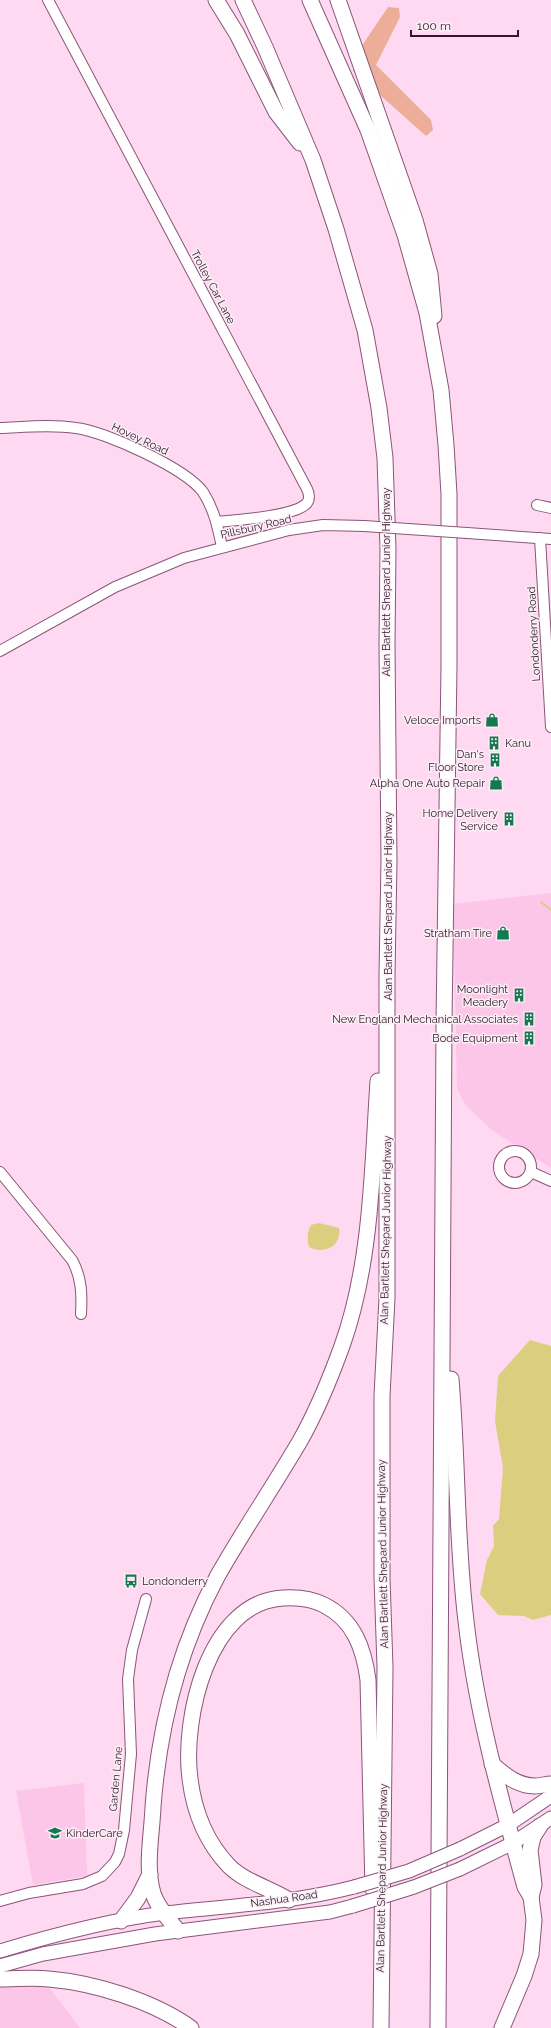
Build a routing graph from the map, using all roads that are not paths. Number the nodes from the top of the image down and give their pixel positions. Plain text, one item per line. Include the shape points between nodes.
1 (48, 0) edge
2 (216, 0) edge
3 (243, 0) edge
4 (310, 0) edge
5 (338, 0) edge
6 (313, 160) junction
7 (433, 349) junction
8 (0, 428) edge
9 (537, 505) dead end
10 (551, 508) edge
11 (217, 522) junction
12 (540, 538) junction
13 (551, 539) edge
14 (222, 547) junction
15 (0, 651) edge
16 (551, 727) edge
17 (387, 974) junction
18 (0, 1172) edge
19 (531, 1172) dead end
20 (551, 1181) edge
21 (443, 1282) junction
22 (80, 1314) dead end
23 (146, 1599) dead end
24 (492, 1764) junction
25 (551, 1784) edge
26 (551, 1796) edge
27 (546, 1822) edge
28 (508, 1825) junction
29 (513, 1843) junction
30 (150, 1874) junction
31 (531, 1897) junction
32 (289, 1900) junction
33 (0, 1901) edge
34 (165, 1913) junction
35 (121, 1921) junction
36 (178, 1931) junction
37 (0, 1951) edge
38 (0, 1966) edge
39 (0, 1979) edge
40 (380, 1997) junction
41 (191, 2028) edge
42 (381, 2028) edge
43 (438, 2028) edge
44 (502, 2028) edge

1 - 11 street, Trolley Car Lane via 307,489 308,500 297,510
2 - 6 highway via 237,34 276,112
3 - 6 highway, Alan Bartlett Shepard Junior Highway
4 - 7 highway via 368,130 388,185 427,313
5 - 7 highway via 399,172 430,274 434,310
6 - 17 highway, Alan Bartlett Shepard Junior Highway via 344,254 364,330 378,401 385,458 388,549
7 - 21 highway via 440,390 449,494 450,665 445,926
8 - 11 street, Hovey Road via 63,426 111,438 170,466 188,478 202,492
9 - 10 street
11 - 14 street, Hovey Road
12 - 13 street, Pillsbury Road
12 - 14 street, Pillsbury Road, bridge via 339,525 306,527
12 - 16 street, Londonderry Road
14 - 15 street, Pillsbury Road via 184,558 115,587
17 - 30 highway via 368,1219 360,1278 350,1319 326,1389 311,1420 216,1579 186,1648 170,1696 159,1746
17 - 40 highway, Alan Bartlett Shepard Junior Highway via 387,1298 382,1396 382,1578 385,1667
18 - 22 street via 72,1260 81,1285
19 - 20 street
21 - 24 highway via 456,1447 457,1516 465,1613 477,1696
21 - 43 highway
23 - 33 street, Garden Lane via 132,1650 128,1679 131,1760 119,1854 102,1876 83,1884 29,1893
24 - 25 highway via 521,1784
24 - 28 highway
26 - 28 main road, Nashua Road
27 - 29 main road, Nashua Road
27 - 31 highway via 530,1845 534,1885
28 - 29 highway
28 - 32 main road, Nashua Road, bridge via 409,1871 354,1887
29 - 31 highway via 525,1887
29 - 36 main road, Nashua Road, bridge via 460,1869 407,1890 353,1906 330,1912
30 - 34 highway via 153,1894
30 - 35 highway via 138,1898
31 - 44 highway via 534,1920 531,1954
32 - 34 main road, Nashua Road
32 - 40 highway via 239,1874 216,1850 204,1832 188,1762 196,1702 204,1672 218,1643 231,1624 254,1606 272,1599 289,1597 320,1603 338,1613 354,1632 362,1647 366,1663 373,1914
34 - 35 main road, Nashua Road
34 - 36 highway
35 - 37 main road, Nashua Road
36 - 38 main road, Nashua Road via 43,1954
39 - 41 highway via 49,1979 117,1993 179,2020
40 - 42 highway, Alan Bartlett Shepard Junior Highway

